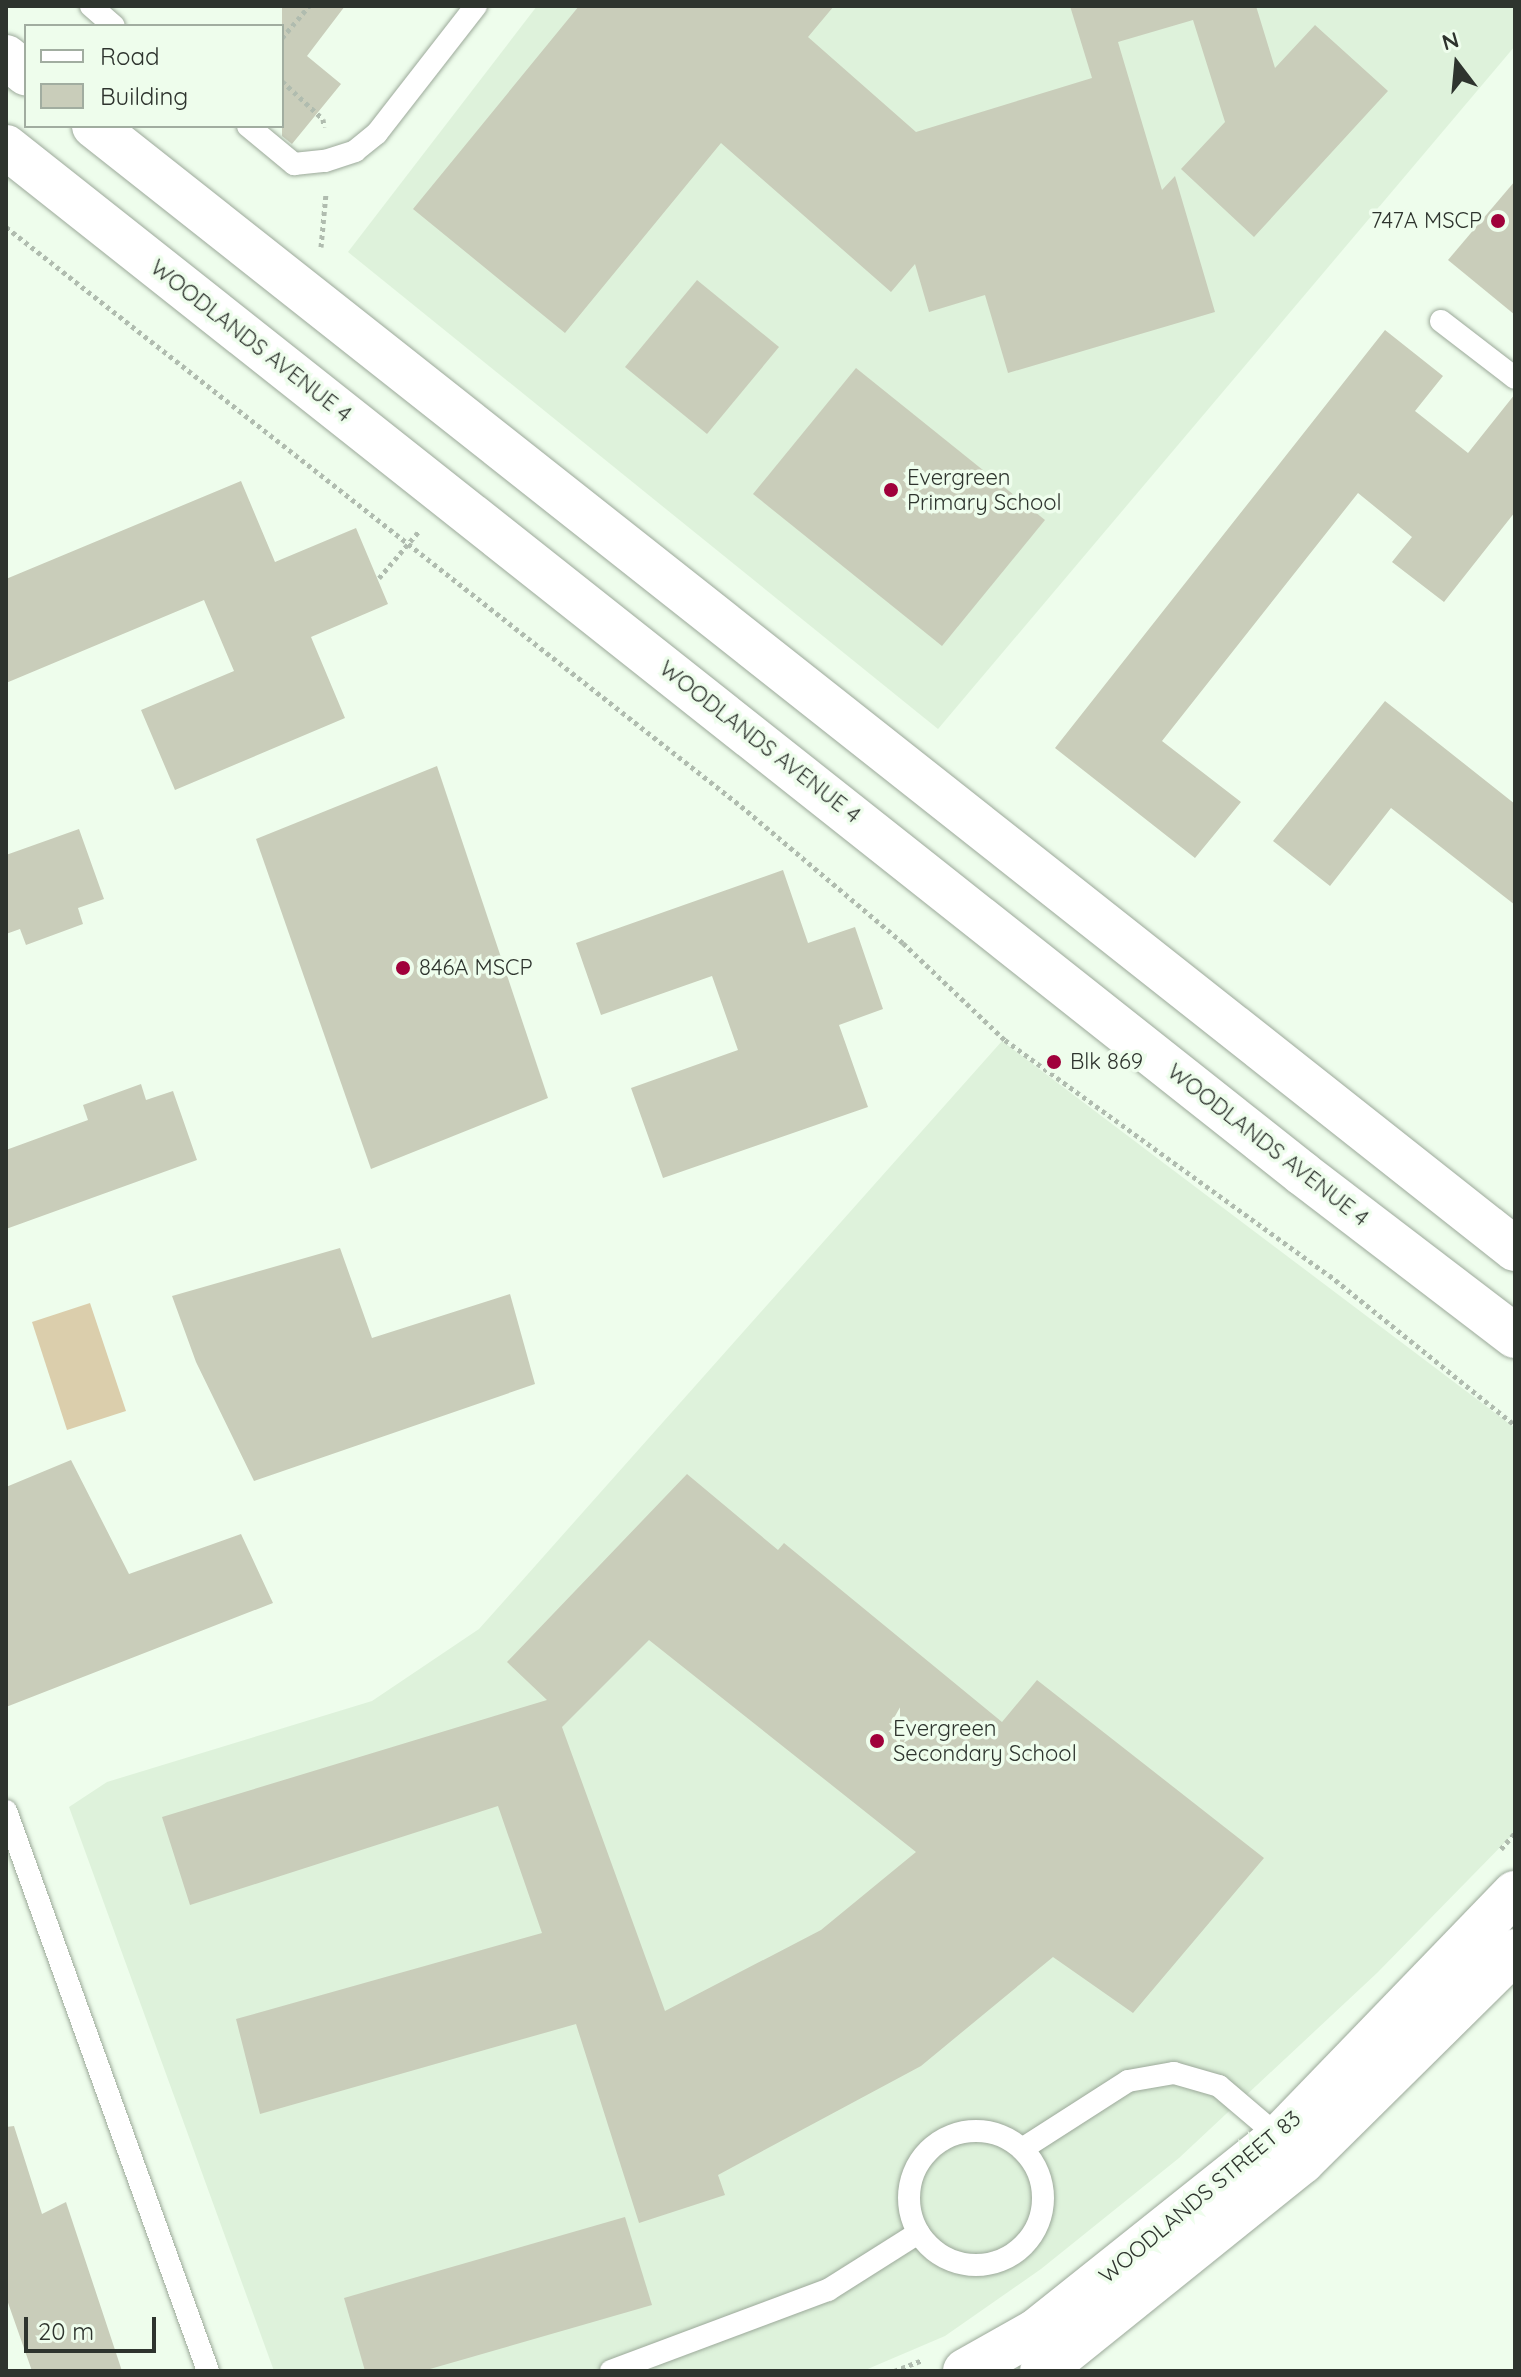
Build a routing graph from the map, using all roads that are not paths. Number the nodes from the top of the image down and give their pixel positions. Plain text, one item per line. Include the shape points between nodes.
1 (91, 6) edge
2 (476, 6) edge
3 (112, 24) edge
4 (6, 57) edge
5 (24, 71) edge
6 (97, 128) edge
7 (250, 128) edge
8 (6, 147) edge
9 (1441, 321) dead end
10 (1515, 378) edge
11 (1515, 1249) edge
12 (1515, 1336) edge
13 (6, 1811) edge
14 (1509, 1927) edge
15 (1022, 2149) junction
16 (1291, 2149) junction
17 (918, 2233) junction
18 (208, 2371) edge
19 (611, 2371) edge
20 (965, 2371) edge
21 (1042, 2371) edge

1 - 3 lane
2 - 7 lane via 377,133 355,151 294,164
4 - 5 main road
6 - 11 main road
8 - 12 main road, WOODLANDS AVENUE 4
9 - 10 lane
13 - 18 lane
14 - 16 main road, WOODLANDS STREET 83
15 - 16 lane via 1128,2081 1174,2073 1219,2086
15 - 17 lane via 994,2134 962,2132 926,2153 908,2191
15 - 17 lane via 1043,2189 1034,2233 1018,2250 998,2261 964,2263 933,2250
16 - 20 main road, WOODLANDS STREET 83 via 1036,2331
16 - 21 main road, WOODLANDS STREET 83
17 - 19 lane via 828,2290

